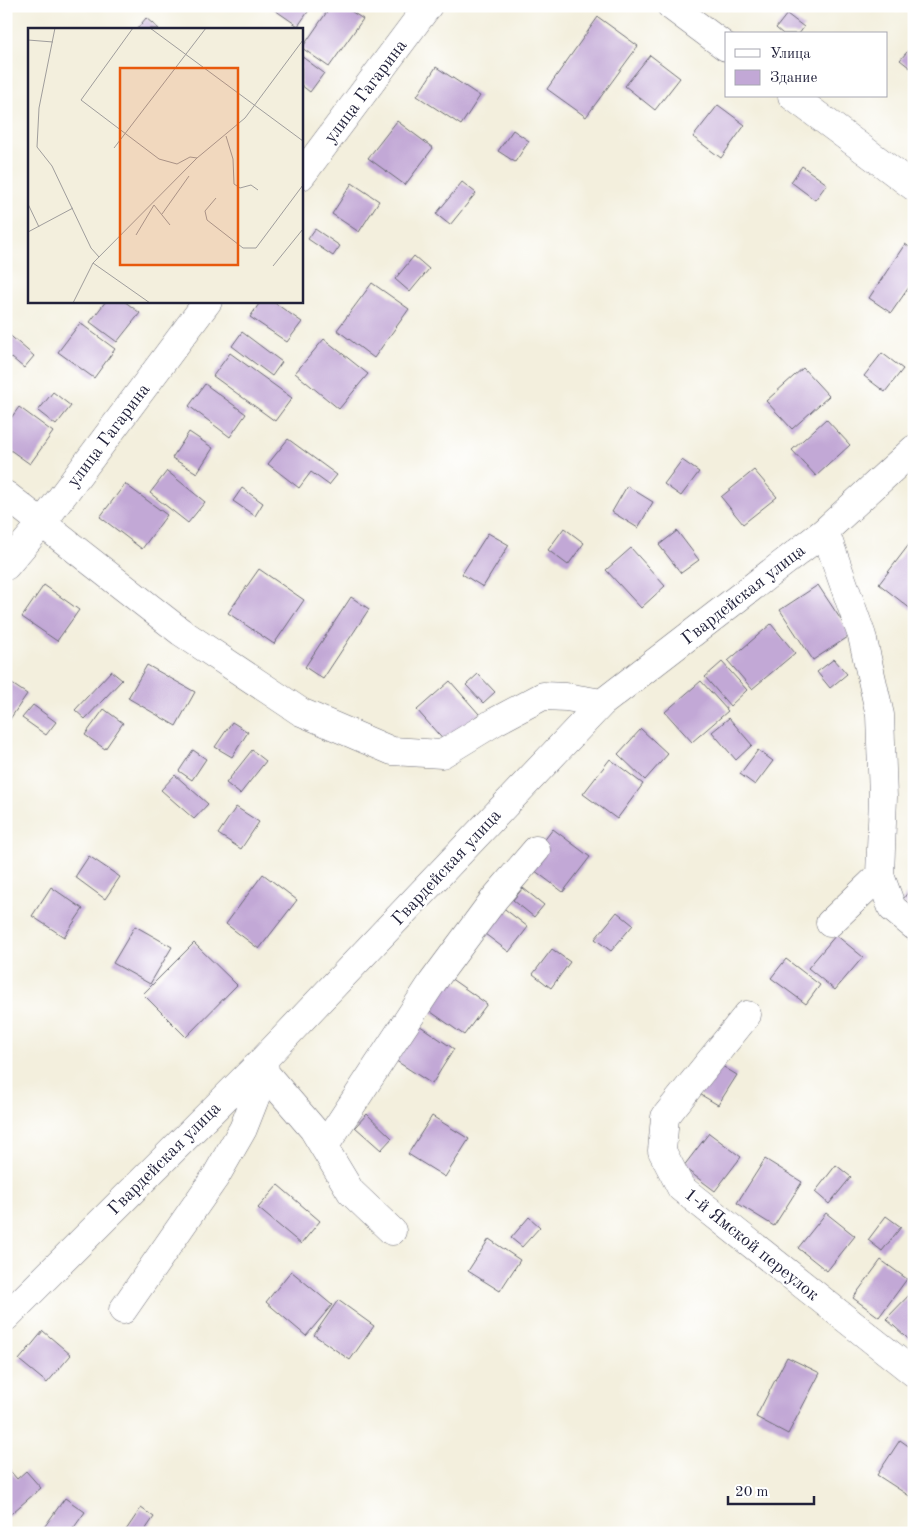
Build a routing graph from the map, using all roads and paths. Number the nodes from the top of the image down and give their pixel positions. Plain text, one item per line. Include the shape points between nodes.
1 (428, 6) edge
2 (671, 6) edge
3 (725, 46) edge
4 (795, 98) edge
5 (302, 175) edge
6 (914, 187) edge
7 (207, 302) edge
8 (914, 449) edge
9 (6, 495) edge
10 (43, 522) junction
11 (825, 531) junction
12 (6, 566) edge
13 (602, 703) junction
14 (536, 850) dead end
15 (880, 875) junction
16 (830, 923) dead end
17 (914, 926) edge
18 (747, 1015) dead end
19 (265, 1066) junction
20 (324, 1147) junction
21 (392, 1231) dead end
22 (124, 1310) dead end
23 (6, 1317) edge
24 (914, 1373) edge

1 - 5 street, улица Гагарина
2 - 3 street
4 - 6 street
7 - 10 street, улица Гагарина
8 - 11 street, Гвардейская улица
9 - 10 street
10 - 12 street, улица Гагарина
10 - 13 street via 181,632 301,712 392,751 442,754 543,696
11 - 13 street, Гвардейская улица
11 - 15 street via 862,636 880,715 883,797
13 - 19 street, Гвардейская улица
14 - 20 street via 495,898 432,984
15 - 16 street
15 - 17 street via 892,908
18 - 24 street, 1-й Ямской переулок via 665,1117 662,1151 681,1188
19 - 20 street
19 - 22 street via 243,1129 216,1176
19 - 23 street, Гвардейская улица
20 - 21 street via 351,1192

